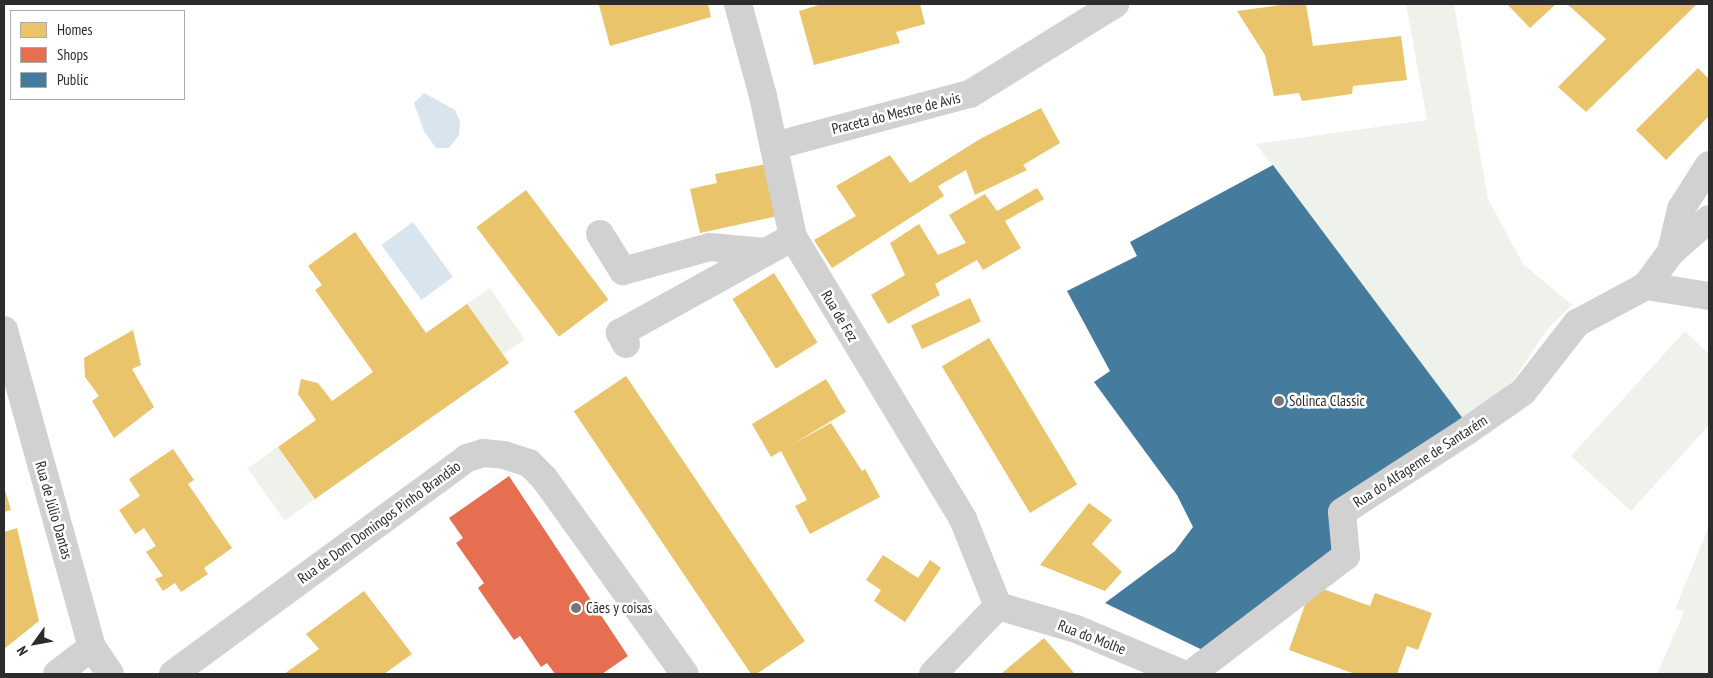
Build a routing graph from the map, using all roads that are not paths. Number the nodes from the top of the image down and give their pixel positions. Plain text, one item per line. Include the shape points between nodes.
1 (738, 4) edge
2 (1115, 4) edge
3 (774, 146) junction
4 (1709, 165) edge
5 (1709, 219) edge
6 (600, 234) dead end
7 (793, 237) junction
8 (766, 252) junction
9 (1671, 252) junction
10 (1646, 286) junction
11 (1709, 296) edge
12 (4, 330) edge
13 (626, 344) dead end
14 (998, 606) junction
15 (92, 647) junction
16 (57, 674) edge
17 (110, 674) edge
18 (173, 674) edge
19 (685, 674) edge
20 (933, 674) edge
21 (1183, 674) edge
22 (1191, 674) edge

1 - 3 street, Rua de Fez
2 - 3 street, Praceta do Mestre de Avis via 970,94
3 - 7 street, Rua de Fez
4 - 9 street, Rua do Alfageme de Santarém via 1681,209
5 - 9 street, Rua do Alfageme de Santarém
6 - 8 street via 623,271 710,247
7 - 8 street
7 - 14 street, Rua de Fez via 963,519
8 - 13 street via 620,333
9 - 10 street, Rua do Alfageme de Santarém
10 - 11 street
10 - 22 street, Rua do Alfageme de Santarém via 1577,323 1523,392 1342,512 1346,556
12 - 15 street, Rua de Júlio Dantas
14 - 20 street
14 - 21 street, Rua do Molhe via 1076,629
15 - 16 street
15 - 17 street
18 - 19 street, Rua de Dom Domingos Pinho Brandão via 467,458 483,453 504,455 529,464 544,478

